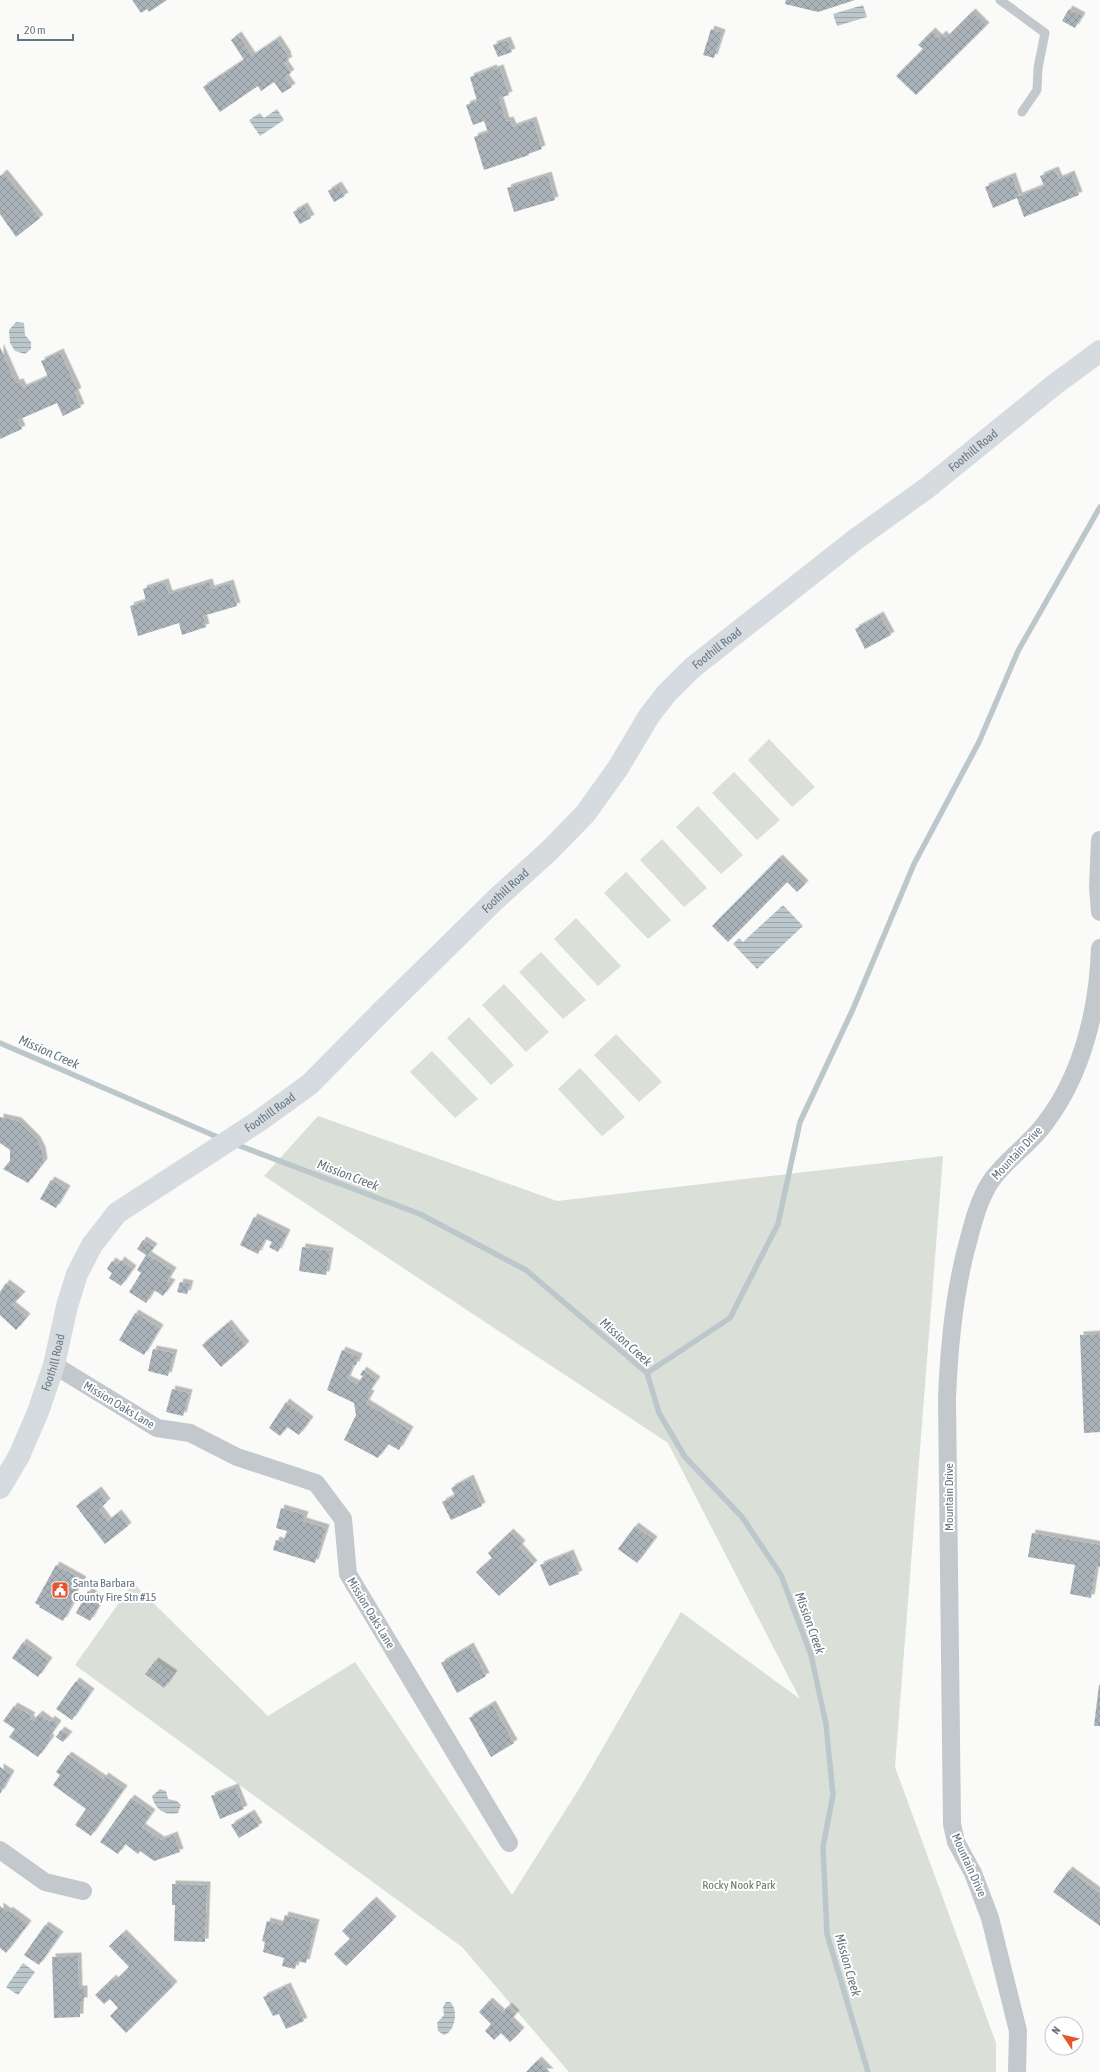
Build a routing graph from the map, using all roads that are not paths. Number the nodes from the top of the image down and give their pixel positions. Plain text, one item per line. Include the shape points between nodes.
1 (1000, 0) edge
2 (1022, 112) dead end
3 (1100, 352) edge
4 (1100, 840) edge
5 (1100, 912) edge
6 (1100, 948) edge
7 (1096, 1018) edge
8 (54, 1365) junction
9 (0, 1488) edge
10 (509, 1844) dead end
11 (0, 1850) edge
12 (83, 1891) dead end
13 (1017, 2072) edge

1 - 2 lane via 1045,33 1038,68 1037,90
3 - 8 main road, Foothill Road via 1054,385 927,488 856,539 692,668 666,694 649,716 618,768 585,814 310,1084 259,1121 118,1213 92,1245 77,1274
4 - 5 street
6 - 7 street, Mountain Drive
7 - 13 street, Mountain Drive via 1076,1068 1046,1123 1000,1169 989,1184 978,1208 964,1260 949,1347 947,1399 952,1824 956,1842 973,1873 990,1918 1018,2031
8 - 9 main road, Foothill Road via 19,1456
8 - 10 street, Mission Oaks Lane via 157,1428 190,1433 237,1457 316,1483 343,1519 348,1574
11 - 12 street via 45,1882

